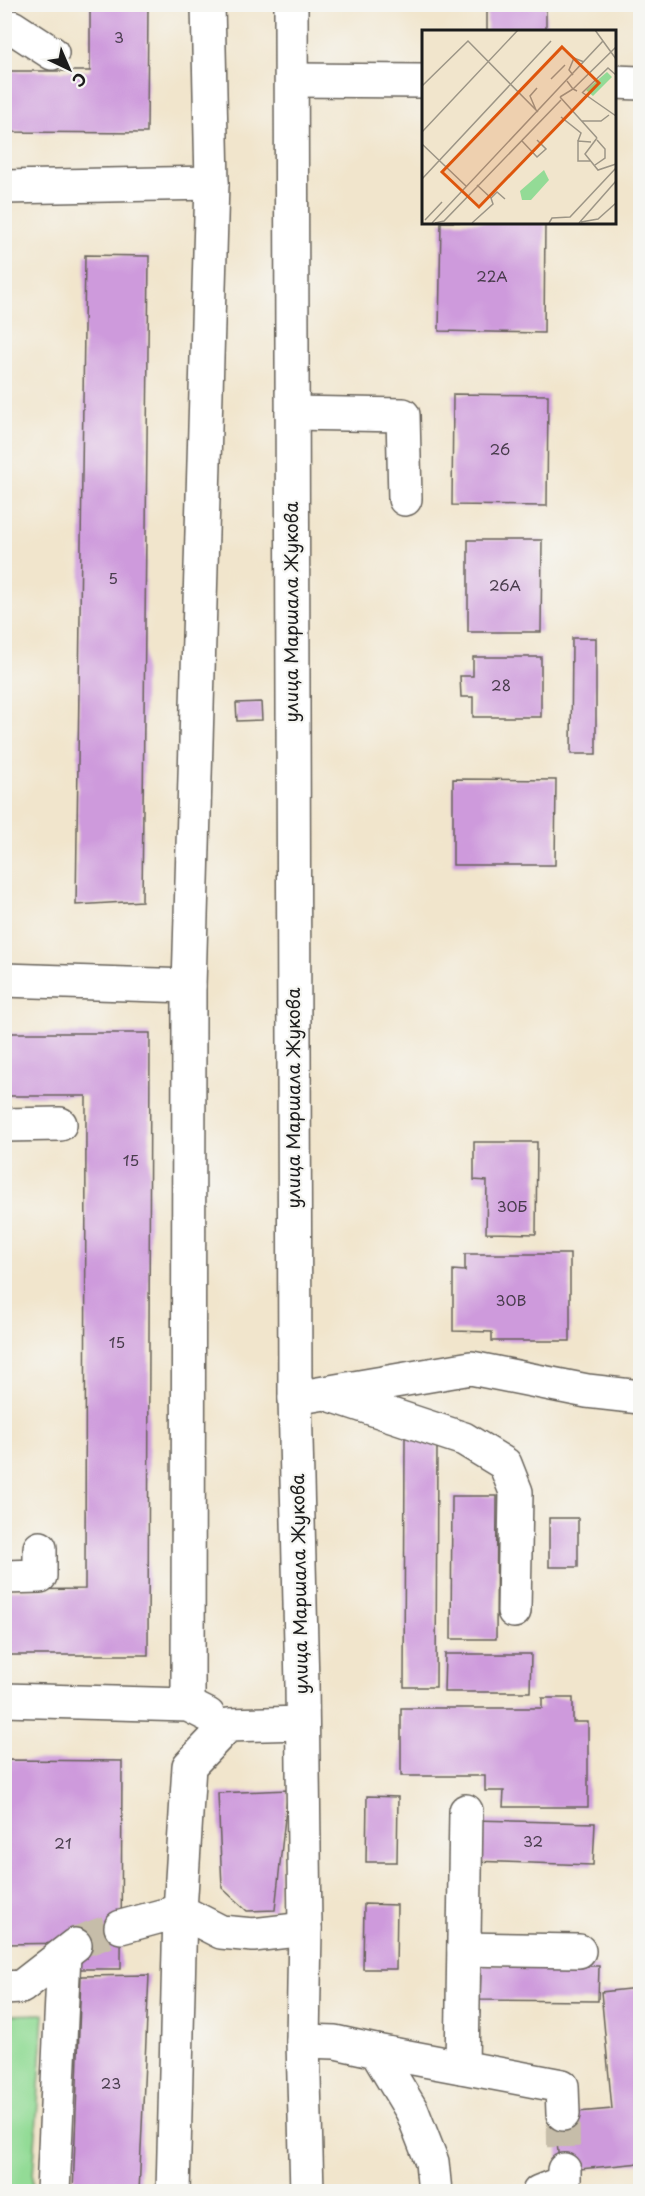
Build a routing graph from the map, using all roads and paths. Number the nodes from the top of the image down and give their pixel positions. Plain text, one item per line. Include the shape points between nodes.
1 (208, 4) edge
2 (291, 4) edge
3 (4, 28) edge
4 (52, 53) dead end
5 (292, 80) junction
6 (422, 81) edge
7 (615, 82) edge
8 (640, 83) edge
9 (212, 183) junction
10 (4, 188) edge
11 (292, 413) junction
12 (405, 499) dead end
13 (4, 980) edge
14 (189, 986) junction
15 (60, 1124) dead end
16 (4, 1125) edge
17 (310, 1396) junction
18 (640, 1397) edge
19 (40, 1548) dead end
20 (4, 1577) edge
21 (514, 1611) dead end
22 (4, 1700) edge
23 (188, 1705) junction
24 (302, 1723) junction
25 (228, 1725) junction
26 (466, 1811) dead end
27 (180, 1911) junction
28 (121, 1927) tunnel mouth
29 (305, 1929) junction
30 (464, 1949) junction
31 (579, 1951) dead end
32 (4, 1988) edge
33 (303, 2041) junction
34 (376, 2051) junction
35 (462, 2067) junction
36 (563, 2114) tunnel mouth
37 (564, 2170) tunnel mouth
38 (53, 2192) edge
39 (173, 2192) edge
40 (307, 2192) edge
41 (435, 2192) edge
42 (539, 2192) edge

1 - 9 street
2 - 5 street, улица Маршала Жукова
3 - 4 street via 12,27
5 - 6 street
5 - 11 street, улица Маршала Жукова
7 - 8 street
9 - 10 street
9 - 14 street
11 - 12 street via 403,415
11 - 17 street, улица Маршала Жукова
13 - 14 street
14 - 23 street
15 - 16 street
17 - 18 street via 471,1368 587,1391
17 - 21 street via 464,1439 505,1464 516,1492
17 - 24 street, улица Маршала Жукова
19 - 20 street via 40,1576
22 - 23 street
23 - 25 street
24 - 25 street
24 - 29 street, улица Маршала Жукова
25 - 27 street via 189,1766
26 - 30 street
27 - 28 street
27 - 29 street via 221,1932 253,1935
27 - 39 street
29 - 33 street, улица Маршала Жукова
30 - 31 street
30 - 35 street
32 - 38 street via 21,1987 70,1949
33 - 34 street via 335,2042
33 - 40 street, улица Маршала Жукова
34 - 35 street
34 - 41 street via 412,2111 432,2162
35 - 36 street via 562,2086
37 - 42 street via 564,2182

